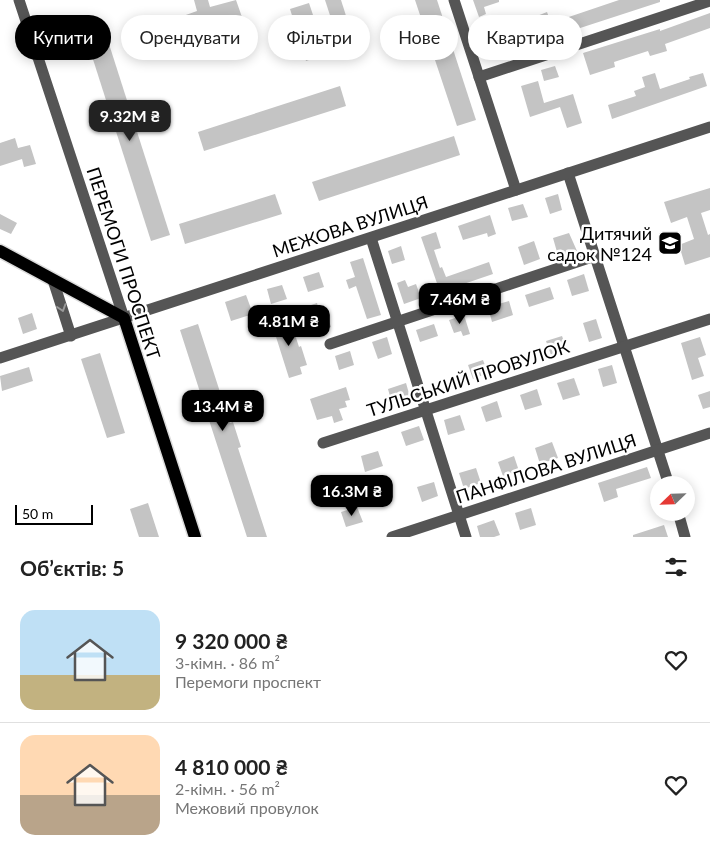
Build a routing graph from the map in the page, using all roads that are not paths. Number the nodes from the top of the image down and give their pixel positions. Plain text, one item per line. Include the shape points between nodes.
1 (19, 0) edge
2 (454, 0) edge
3 (710, 1) edge
4 (479, 77) junction
5 (710, 127) edge
6 (568, 173) junction
7 (516, 190) junction
8 (370, 238) junction
9 (0, 251) edge
10 (595, 256) junction
11 (53, 280) junction
12 (124, 318) junction
13 (710, 319) edge
14 (397, 321) junction
15 (71, 336) junction
16 (330, 344) dead end
17 (624, 346) junction
18 (0, 358) edge
19 (426, 410) junction
20 (710, 433) edge
21 (323, 443) dead end
22 (658, 450) junction
23 (666, 476) edge
24 (459, 515) junction
25 (681, 521) edge
26 (195, 537) edge
27 (392, 537) edge
28 (466, 537) edge
29 (686, 537) edge

1 - 12 street, ПЕРЕМОГИ ПРОСПЕКТ
2 - 4 street
3 - 4 street
4 - 7 street
5 - 6 street, МЕЖОВА ВУЛИЦЯ
6 - 7 street, МЕЖОВА ВУЛИЦЯ
6 - 10 street
7 - 8 street, МЕЖОВА ВУЛИЦЯ
8 - 12 street, МЕЖОВА ВУЛИЦЯ
8 - 14 street
9 - 11 main road
10 - 14 street
10 - 17 street
11 - 12 main road
11 -> 15 street
12 - 15 street, МЕЖОВА ВУЛИЦЯ
12 - 26 main road, ПЕРЕМОГИ ПРОСПЕКТ
13 - 17 street, ТУЛЬСЬКИЙ ПРОВУЛОК
14 - 16 street
14 - 19 street
15 - 18 street, МЕЖОВА ВУЛИЦЯ
17 - 19 street, ТУЛЬСЬКИЙ ПРОВУЛОК
17 - 22 street
19 - 21 street, ТУЛЬСЬКИЙ ПРОВУЛОК
19 - 24 street
20 - 22 street, ПАНФІЛОВА ВУЛИЦЯ
22 - 23 street
22 - 24 street, ПАНФІЛОВА ВУЛИЦЯ
24 - 27 street, ПАНФІЛОВА ВУЛИЦЯ
24 - 28 street
25 - 29 street

